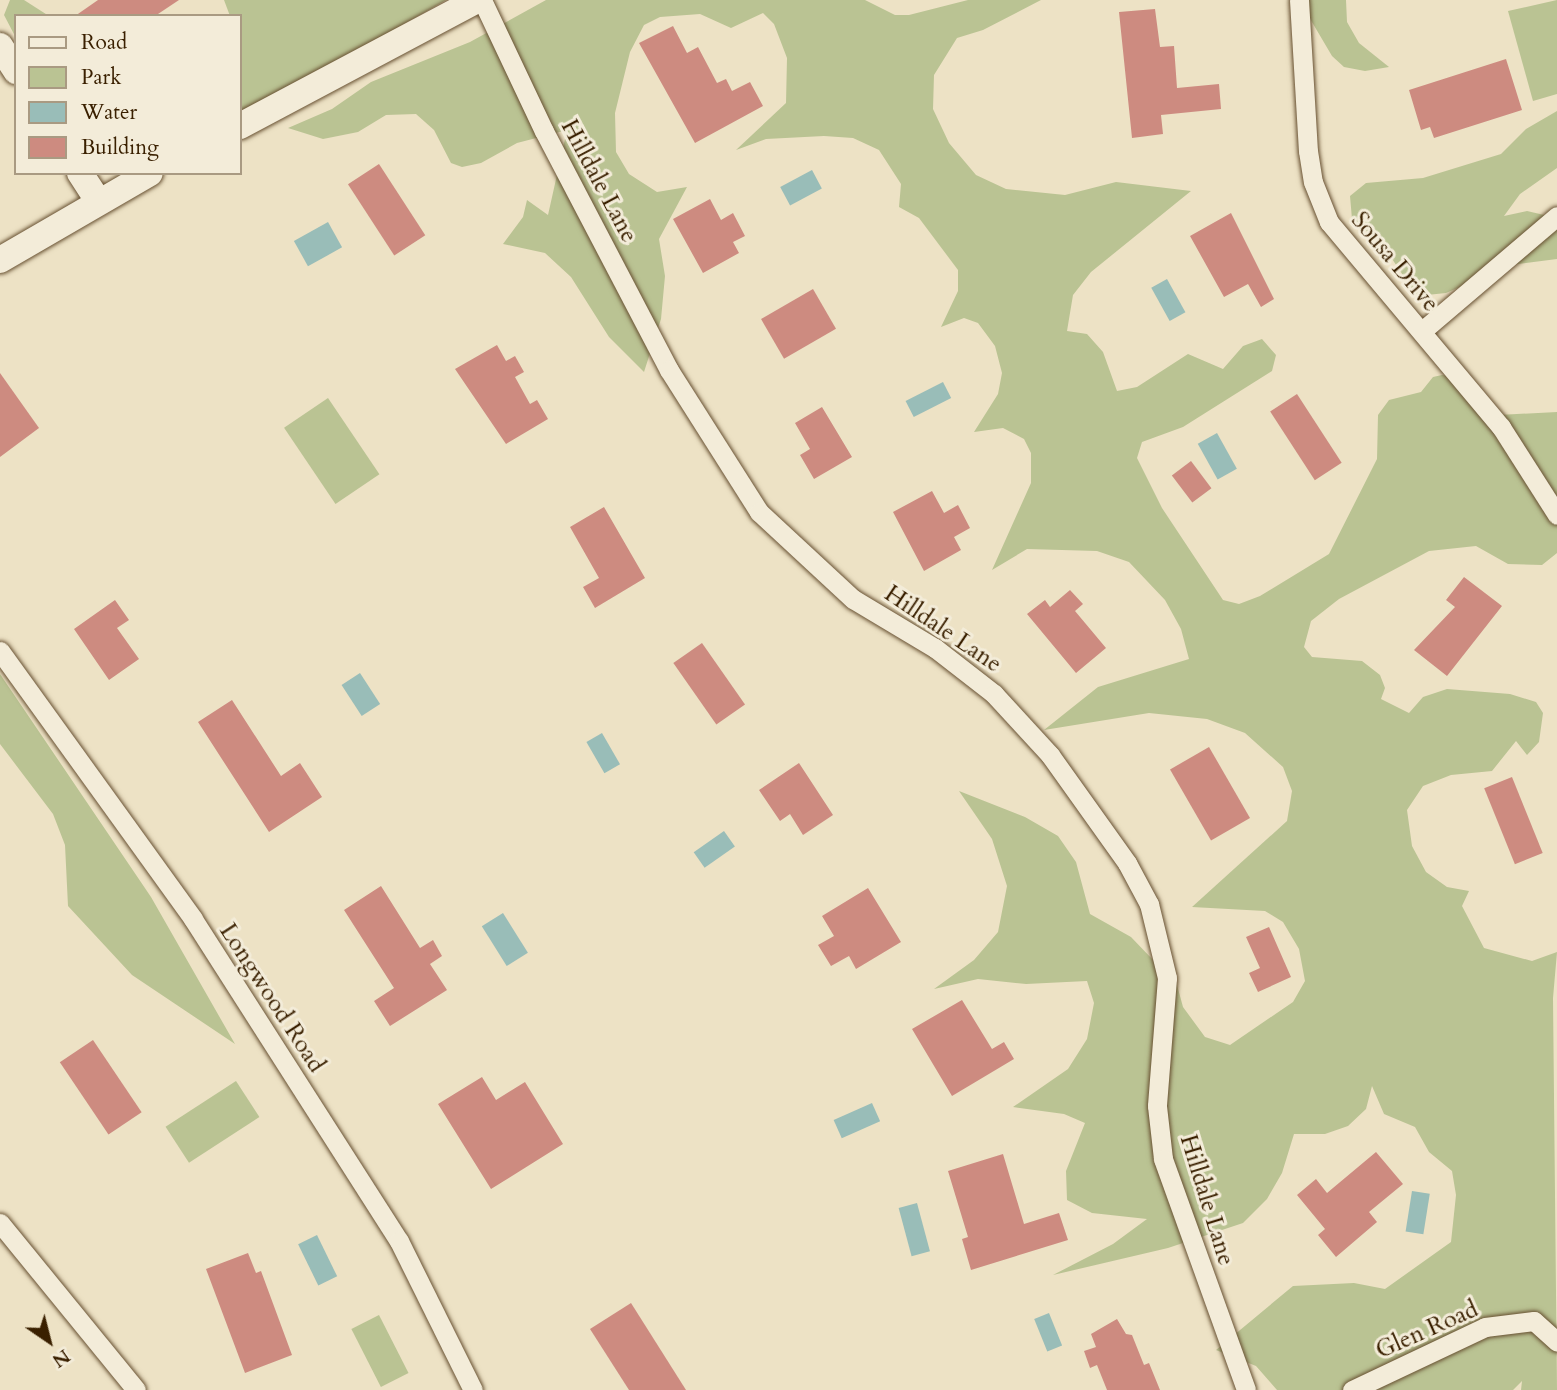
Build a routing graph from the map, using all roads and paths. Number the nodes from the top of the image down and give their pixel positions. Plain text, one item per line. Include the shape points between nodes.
1 (480, 0) edge
2 (1299, 0) edge
3 (0, 46) edge
4 (14, 68) edge
5 (242, 125) edge
6 (81, 175) edge
7 (146, 175) edge
8 (97, 201) junction
9 (1557, 216) edge
10 (0, 260) edge
11 (1422, 331) junction
12 (1557, 515) edge
13 (0, 651) edge
14 (0, 1223) edge
15 (1557, 1342) edge
16 (136, 1390) edge
17 (473, 1390) edge
18 (1246, 1390) edge
19 (1352, 1390) edge

1 - 5 main road
1 - 18 street, Hilldale Lane via 669,370 759,512 853,599 935,648 995,694 1050,755 1127,863 1149,904 1167,978 1157,1106 1163,1159
2 - 11 street, Sousa Drive via 1308,151 1320,203 1355,257
3 - 4 main road
6 - 8 main road
7 - 8 main road
8 - 10 main road
9 - 11 street
11 - 12 street, Sousa Drive via 1501,426
13 - 17 street, Longwood Road via 193,919 399,1241
14 - 16 street
15 - 19 street, Glen Road via 1534,1321 1485,1327

